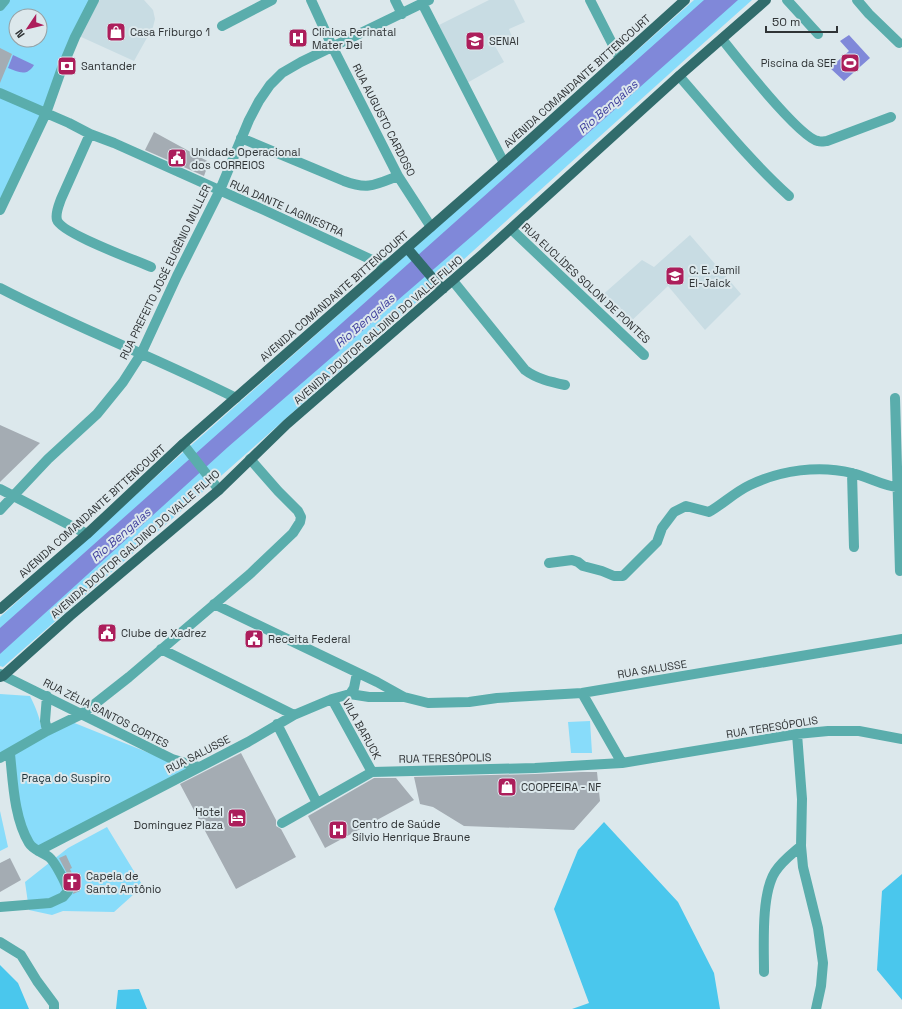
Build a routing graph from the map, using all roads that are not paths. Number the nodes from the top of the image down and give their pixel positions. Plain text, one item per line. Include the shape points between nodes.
1 (5, 0) edge
2 (94, 0) edge
3 (272, 0) edge
4 (311, 0) edge
5 (395, 0) edge
6 (590, 0) edge
7 (685, 0) edge
8 (766, 0) edge
9 (787, 0) edge
10 (857, 0) edge
11 (425, 2) edge
12 (0, 6) edge
13 (402, 14) junction
14 (222, 26) dead end
15 (818, 34) dead end
16 (722, 39) junction
17 (899, 43) dead end
18 (333, 48) junction
19 (620, 59) junction
20 (679, 76) junction
21 (0, 93) edge
22 (46, 113) junction
23 (891, 117) dead end
24 (90, 134) junction
25 (242, 138) junction
26 (504, 163) junction
27 (398, 176) junction
28 (220, 190) junction
29 (789, 196) dead end
30 (0, 210) edge
31 (431, 227) junction
32 (511, 229) junction
33 (410, 251) junction
34 (385, 266) junction
35 (151, 267) dead end
36 (453, 280) junction
37 (0, 288) edge
38 (443, 289) junction
39 (141, 354) junction
40 (644, 355) dead end
41 (565, 385) dead end
42 (236, 398) junction
43 (895, 398) dead end
44 (183, 444) junction
45 (250, 459) junction
46 (852, 473) junction
47 (899, 488) edge
48 (0, 489) edge
49 (219, 490) junction
50 (13, 495) junction
51 (0, 510) edge
52 (87, 534) junction
53 (854, 547) dead end
54 (549, 563) dead end
55 (900, 571) dead end
56 (214, 604) junction
57 (0, 609) edge
58 (902, 639) edge
59 (161, 649) junction
60 (357, 673) junction
61 (1, 675) edge
62 (582, 693) junction
63 (350, 694) junction
64 (47, 696) junction
65 (404, 697) junction
66 (332, 698) junction
67 (82, 714) junction
68 (294, 715) junction
69 (277, 724) junction
70 (47, 731) junction
71 (797, 734) junction
72 (902, 739) edge
73 (10, 754) junction
74 (0, 758) edge
75 (622, 763) junction
76 (199, 767) junction
77 (372, 772) junction
78 (317, 803) junction
79 (282, 823) dead end
80 (801, 846) junction
81 (38, 851) junction
82 (0, 907) edge
83 (0, 942) edge
84 (764, 972) dead end
85 (54, 1009) edge
86 (816, 1009) edge

1 - 12 street
2 - 22 street via 75,37
3 - 14 street
4 - 18 street, RUA AUGUSTO CARDOSO
5 - 13 street
6 - 19 street
7 - 19 main road, AVENIDA COMANDANTE BITTENCOURT
8 - 16 main road, AVENIDA DOUTOR GALDINO DO VALLE FILHO
9 - 15 street
10 - 17 street
11 - 13 street, RUA PREFEITO JOSÉ EUGÊNIO MULLER
11 - 26 street
13 - 18 street, RUA PREFEITO JOSÉ EUGÊNIO MULLER
16 - 20 main road, AVENIDA DOUTOR GALDINO DO VALLE FILHO
16 - 23 street via 790,120 818,141 827,141
18 - 25 street, RUA PREFEITO JOSÉ EUGÊNIO MULLER via 282,73 259,101
18 - 27 street, RUA AUGUSTO CARDOSO
19 - 26 main road, AVENIDA COMANDANTE BITTENCOURT
20 - 29 street
20 - 32 main road, AVENIDA DOUTOR GALDINO DO VALLE FILHO
21 - 22 street, RUA DANTE LAGINESTRA
22 - 24 street, RUA DANTE LAGINESTRA
22 - 30 street
24 - 28 street, RUA DANTE LAGINESTRA
24 - 35 street via 57,209 57,220 72,233
25 - 27 street via 360,186 378,184
25 - 28 street, RUA PREFEITO JOSÉ EUGÊNIO MULLER
26 - 31 main road, AVENIDA COMANDANTE BITTENCOURT
27 - 31 street, RUA AUGUSTO CARDOSO
28 - 34 street, RUA DANTE LAGINESTRA
28 - 39 street, RUA PREFEITO JOSÉ EUGÊNIO MULLER
31 - 33 main road, AVENIDA COMANDANTE BITTENCOURT
32 - 36 main road, AVENIDA DOUTOR GALDINO DO VALLE FILHO
32 - 40 street, RUA EUCLÍDES SOLON DE PONTES
33 - 34 main road, AVENIDA COMANDANTE BITTENCOURT
33 - 38 main road
34 - 42 main road, AVENIDA COMANDANTE BITTENCOURT
36 - 38 main road, AVENIDA DOUTOR GALDINO DO VALLE FILHO
36 - 41 street via 525,370 544,380
37 - 39 street
38 - 45 main road, AVENIDA DOUTOR GALDINO DO VALLE FILHO
39 - 42 street via 196,377
39 - 50 street, RUA PREFEITO JOSÉ EUGÊNIO MULLER via 123,382 97,414 48,458
42 - 44 main road, AVENIDA COMANDANTE BITTENCOURT
43 - 47 street
44 - 49 street
44 - 52 main road, AVENIDA COMANDANTE BITTENCOURT
45 - 49 main road, AVENIDA DOUTOR GALDINO DO VALLE FILHO
45 - 56 street via 298,511 300,522 285,542
46 - 47 street
46 - 53 street
46 - 54 street via 810,468 769,477 749,485 709,512 686,506 674,512 662,528 658,542 623,576 614,576 572,560
47 - 55 street
48 - 50 street
49 - 61 main road, AVENIDA DOUTOR GALDINO DO VALLE FILHO
50 - 51 street, RUA PREFEITO JOSÉ EUGÊNIO MULLER
50 - 52 street
52 - 57 main road, AVENIDA COMANDANTE BITTENCOURT
56 - 59 street
56 - 60 street
58 - 62 street, RUA SALUSSE
59 - 67 street
59 - 68 street
60 - 63 street
60 - 65 street
61 - 64 street, RUA ZÉLIA SANTOS CORTES
62 - 65 street, RUA SALUSSE via 450,703 428,703
62 - 75 street
63 - 65 street
63 - 66 street, RUA SALUSSE
64 - 67 street, RUA ZÉLIA SANTOS CORTES
64 - 70 street
66 - 68 street, RUA SALUSSE
66 - 77 street, VILA BARUCK
67 - 70 street
67 - 76 street, RUA ZÉLIA SANTOS CORTES via 172,759
68 - 69 street, RUA SALUSSE
69 - 76 street, RUA SALUSSE
69 - 78 street
70 - 73 street
71 - 72 street, RUA TERESÓPOLIS via 859,731
71 - 75 street, RUA TERESÓPOLIS
71 - 80 street via 802,799
73 - 74 street
73 - 81 street via 22,831
75 - 77 street, RUA TERESÓPOLIS
76 - 81 street, RUA SALUSSE
77 - 78 street, RUA TERESÓPOLIS
78 - 79 street, RUA TERESÓPOLIS
80 - 84 street via 783,862 770,884 764,921
80 - 86 street via 803,867 822,947 821,986
81 - 82 street via 52,860 66,885 66,895 50,903
83 - 85 street via 21,955 54,1004

